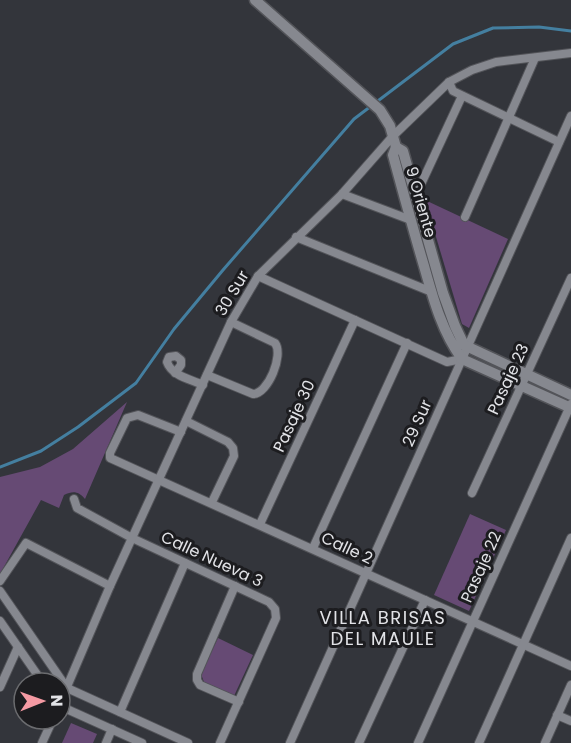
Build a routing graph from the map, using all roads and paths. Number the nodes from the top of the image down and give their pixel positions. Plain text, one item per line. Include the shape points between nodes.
1 (255, 0) edge
2 (571, 53) edge
3 (535, 58) junction
4 (449, 82) junction
5 (462, 96) junction
6 (571, 116) edge
7 (509, 118) junction
8 (394, 142) junction
9 (559, 142) junction
10 (342, 194) junction
11 (416, 196) junction
12 (465, 217) dead end
13 (411, 220) junction
14 (296, 237) junction
15 (258, 276) junction
16 (571, 278) edge
17 (432, 292) junction
18 (355, 320) junction
19 (231, 321) junction
20 (407, 344) junction
21 (467, 348) junction
22 (462, 359) junction
23 (175, 373) dead end
24 (526, 374) junction
25 (207, 375) junction
26 (203, 385) junction
27 (521, 386) junction
28 (571, 395) edge
29 (570, 407) edge
30 (186, 421) junction
31 (181, 432) junction
32 (160, 478) junction
33 (472, 493) dead end
34 (74, 498) dead end
35 (212, 502) junction
36 (260, 524) junction
37 (132, 538) junction
38 (571, 538) edge
39 (313, 548) junction
40 (185, 563) junction
41 (366, 573) junction
42 (0, 581) edge
43 (110, 586) junction
44 (235, 586) junction
45 (0, 591) edge
46 (425, 600) junction
47 (0, 621) edge
48 (473, 622) junction
49 (523, 644) junction
50 (18, 646) junction
51 (571, 666) edge
52 (35, 671) edge
53 (55, 671) edge
54 (72, 676) edge
55 (571, 685) edge
56 (0, 687) edge
57 (72, 690) edge
58 (239, 702) junction
59 (72, 710) edge
60 (120, 712) junction
61 (558, 715) junction
62 (571, 721) edge
63 (112, 729) junction
64 (106, 743) edge
65 (142, 743) edge
66 (188, 743) edge
67 (220, 743) edge
68 (290, 743) edge
69 (358, 743) edge
70 (418, 743) edge
71 (479, 743) edge
72 (545, 743) edge

1 - 8 street via 386,116
2 - 3 street, 30 Sur
3 - 4 street, 30 Sur via 484,66
3 - 7 street
4 - 5 street via 453,91
4 - 8 street, 30 Sur
5 - 7 street
5 - 11 street
6 - 9 street, 29 Sur
7 - 9 street
7 - 12 street
8 - 10 street, 30 Sur
8 - 11 street, 9 Oriente via 403,152
8 - 13 street, 9 Oriente via 393,155
9 - 21 street, 29 Sur
10 - 13 street
10 - 14 street, 30 Sur
11 - 21 street, 9 Oriente via 447,304
13 - 17 street, 9 Oriente
14 - 15 street, 30 Sur
14 - 17 street
15 - 18 street
15 - 19 street, 30 Sur
16 - 24 street, Pasaje 23
17 - 22 street, 9 Oriente via 445,331
18 - 20 street
18 - 36 street, Pasaje 30
19 - 25 street, 30 Sur
19 - 25 street via 275,343 279,356 259,394
20 - 22 street via 447,362
20 - 39 street
21 - 22 street, 29 Sur
21 - 24 street
22 - 27 street
22 - 41 street, 29 Sur
23 - 26 street
24 - 27 street, Pasaje 23
24 - 28 street
25 - 26 street, 30 Sur
26 - 30 street, 30 Sur
27 - 29 street
27 - 33 street, Pasaje 23
29 - 48 street, Pasaje 22
30 - 31 street, 30 Sur
30 - 35 street via 233,448 234,456
31 - 32 street, 30 Sur
31 - 32 street, Calle 2 via 132,415 110,453 110,458
32 - 35 street, Calle 2
32 - 37 street, 30 Sur
34 - 37 street, Calle Nueva 3 via 77,508
35 - 36 street, Calle 2
36 - 39 street, Calle 2
37 - 40 street, Calle Nueva 3
37 - 43 street, 30 Sur
38 - 49 street
39 - 41 street, Calle 2
40 - 44 street, Calle Nueva 3
40 - 60 street
41 - 46 street, Calle 2
41 - 68 street, 29 Sur
42 - 43 street via 26,543
43 - 54 street, 30 Sur
44 - 58 street, Calle Nueva 3 via 269,602 276,618
44 - 58 street via 197,681
45 - 53 street
46 - 48 street, Calle 2
46 - 69 street
47 - 50 street
48 - 49 street, Calle 2
48 - 70 street, Pasaje 22
49 - 51 street, Calle 2
49 - 71 street
50 - 52 street
50 - 56 street
55 - 61 street
57 - 60 street
58 - 67 street, Calle Nueva 3
59 - 63 street
60 - 66 street
61 - 62 street
61 - 72 street
63 - 64 street
63 - 65 street

